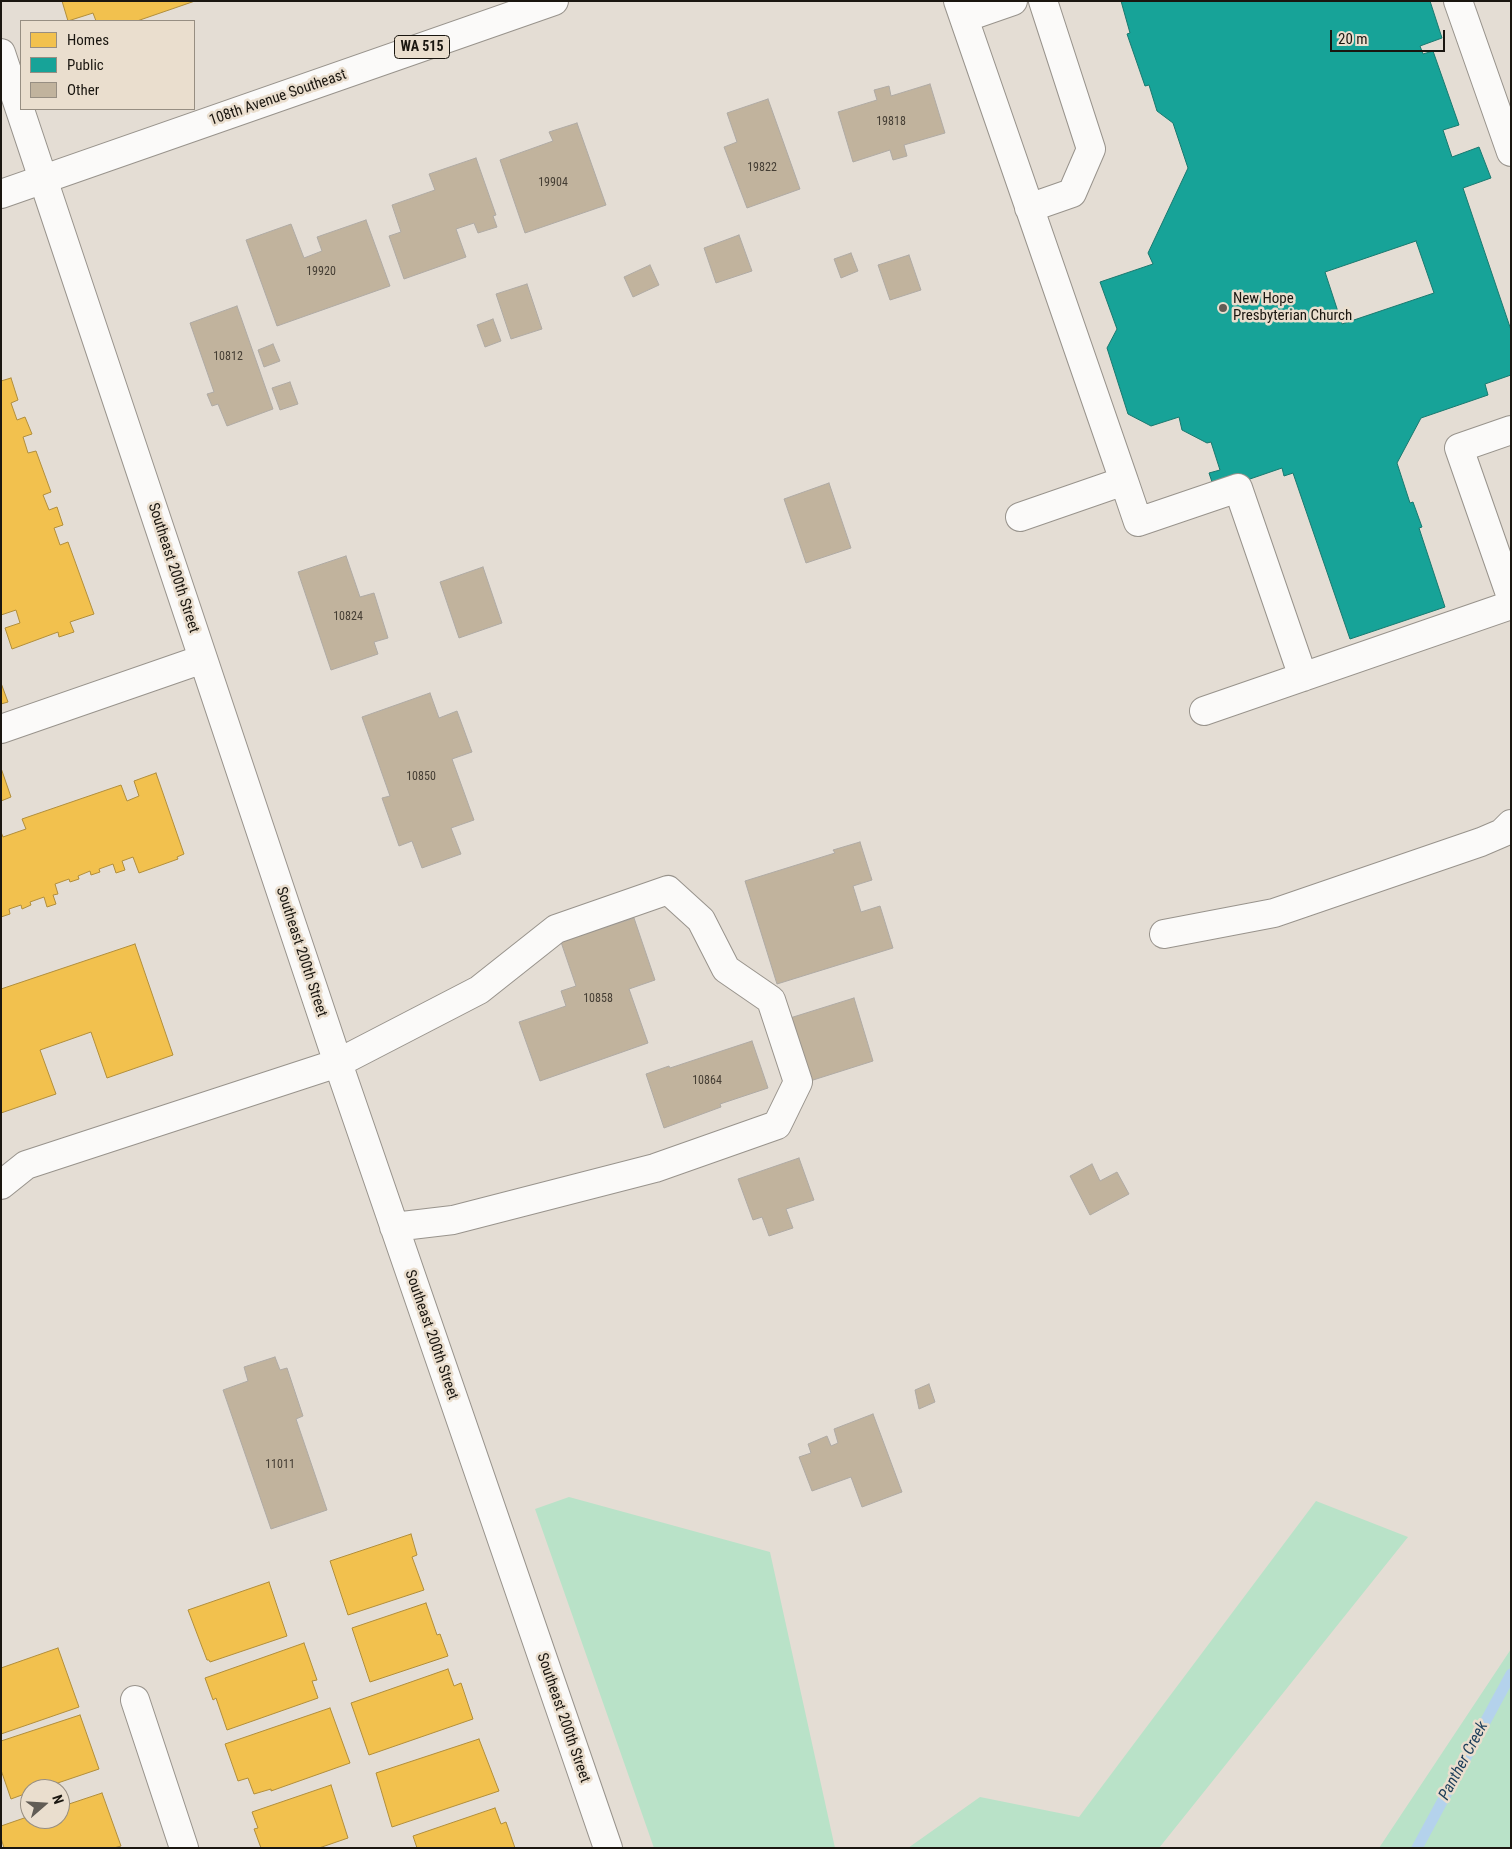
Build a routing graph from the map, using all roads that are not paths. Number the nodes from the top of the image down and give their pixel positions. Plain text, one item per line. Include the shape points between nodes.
1 (554, 1) edge
2 (1013, 1) edge
3 (1043, 1) edge
4 (1458, 1) edge
5 (961, 10) edge
6 (1, 54) edge
7 (20, 109) edge
8 (20, 110) edge
9 (1511, 152) edge
10 (44, 179) junction
11 (1, 194) edge
12 (1029, 208) junction
13 (1511, 430) edge
14 (1124, 481) junction
15 (1020, 517) dead end
16 (1511, 597) edge
17 (1511, 605) edge
18 (203, 659) junction
19 (1303, 677) junction
20 (1204, 711) dead end
21 (1, 729) edge
22 (1511, 824) edge
23 (1164, 934) dead end
24 (338, 1063) junction
25 (1, 1185) edge
26 (394, 1227) junction
27 (135, 1700) dead end
28 (184, 1848) edge
29 (608, 1848) edge

1 - 10 street, 108th Avenue Southeast / WA 515
2 - 5 street
3 - 12 street via 1091,149 1072,193
4 - 9 street
5 - 12 street
6 - 7 street, Southeast 200th Street
8 - 10 street, Southeast 200th Street
10 - 11 street, 108th Avenue Southeast / WA 515
10 - 18 street, Southeast 200th Street
12 - 14 street
13 - 16 street via 1459,448
14 - 15 street
14 - 19 street via 1138,522 1238,488
17 - 19 street
18 - 21 street
18 - 24 street, Southeast 200th Street
19 - 20 street
22 - 23 street via 1502,833 1481,842 1274,914
24 - 25 street via 26,1165
24 - 26 street, Southeast 200th Street
24 - 26 street via 479,990 556,929 668,890 701,920 726,969 771,1000 798,1082 777,1125 655,1168 453,1220
26 - 29 street, Southeast 200th Street
27 - 28 street

